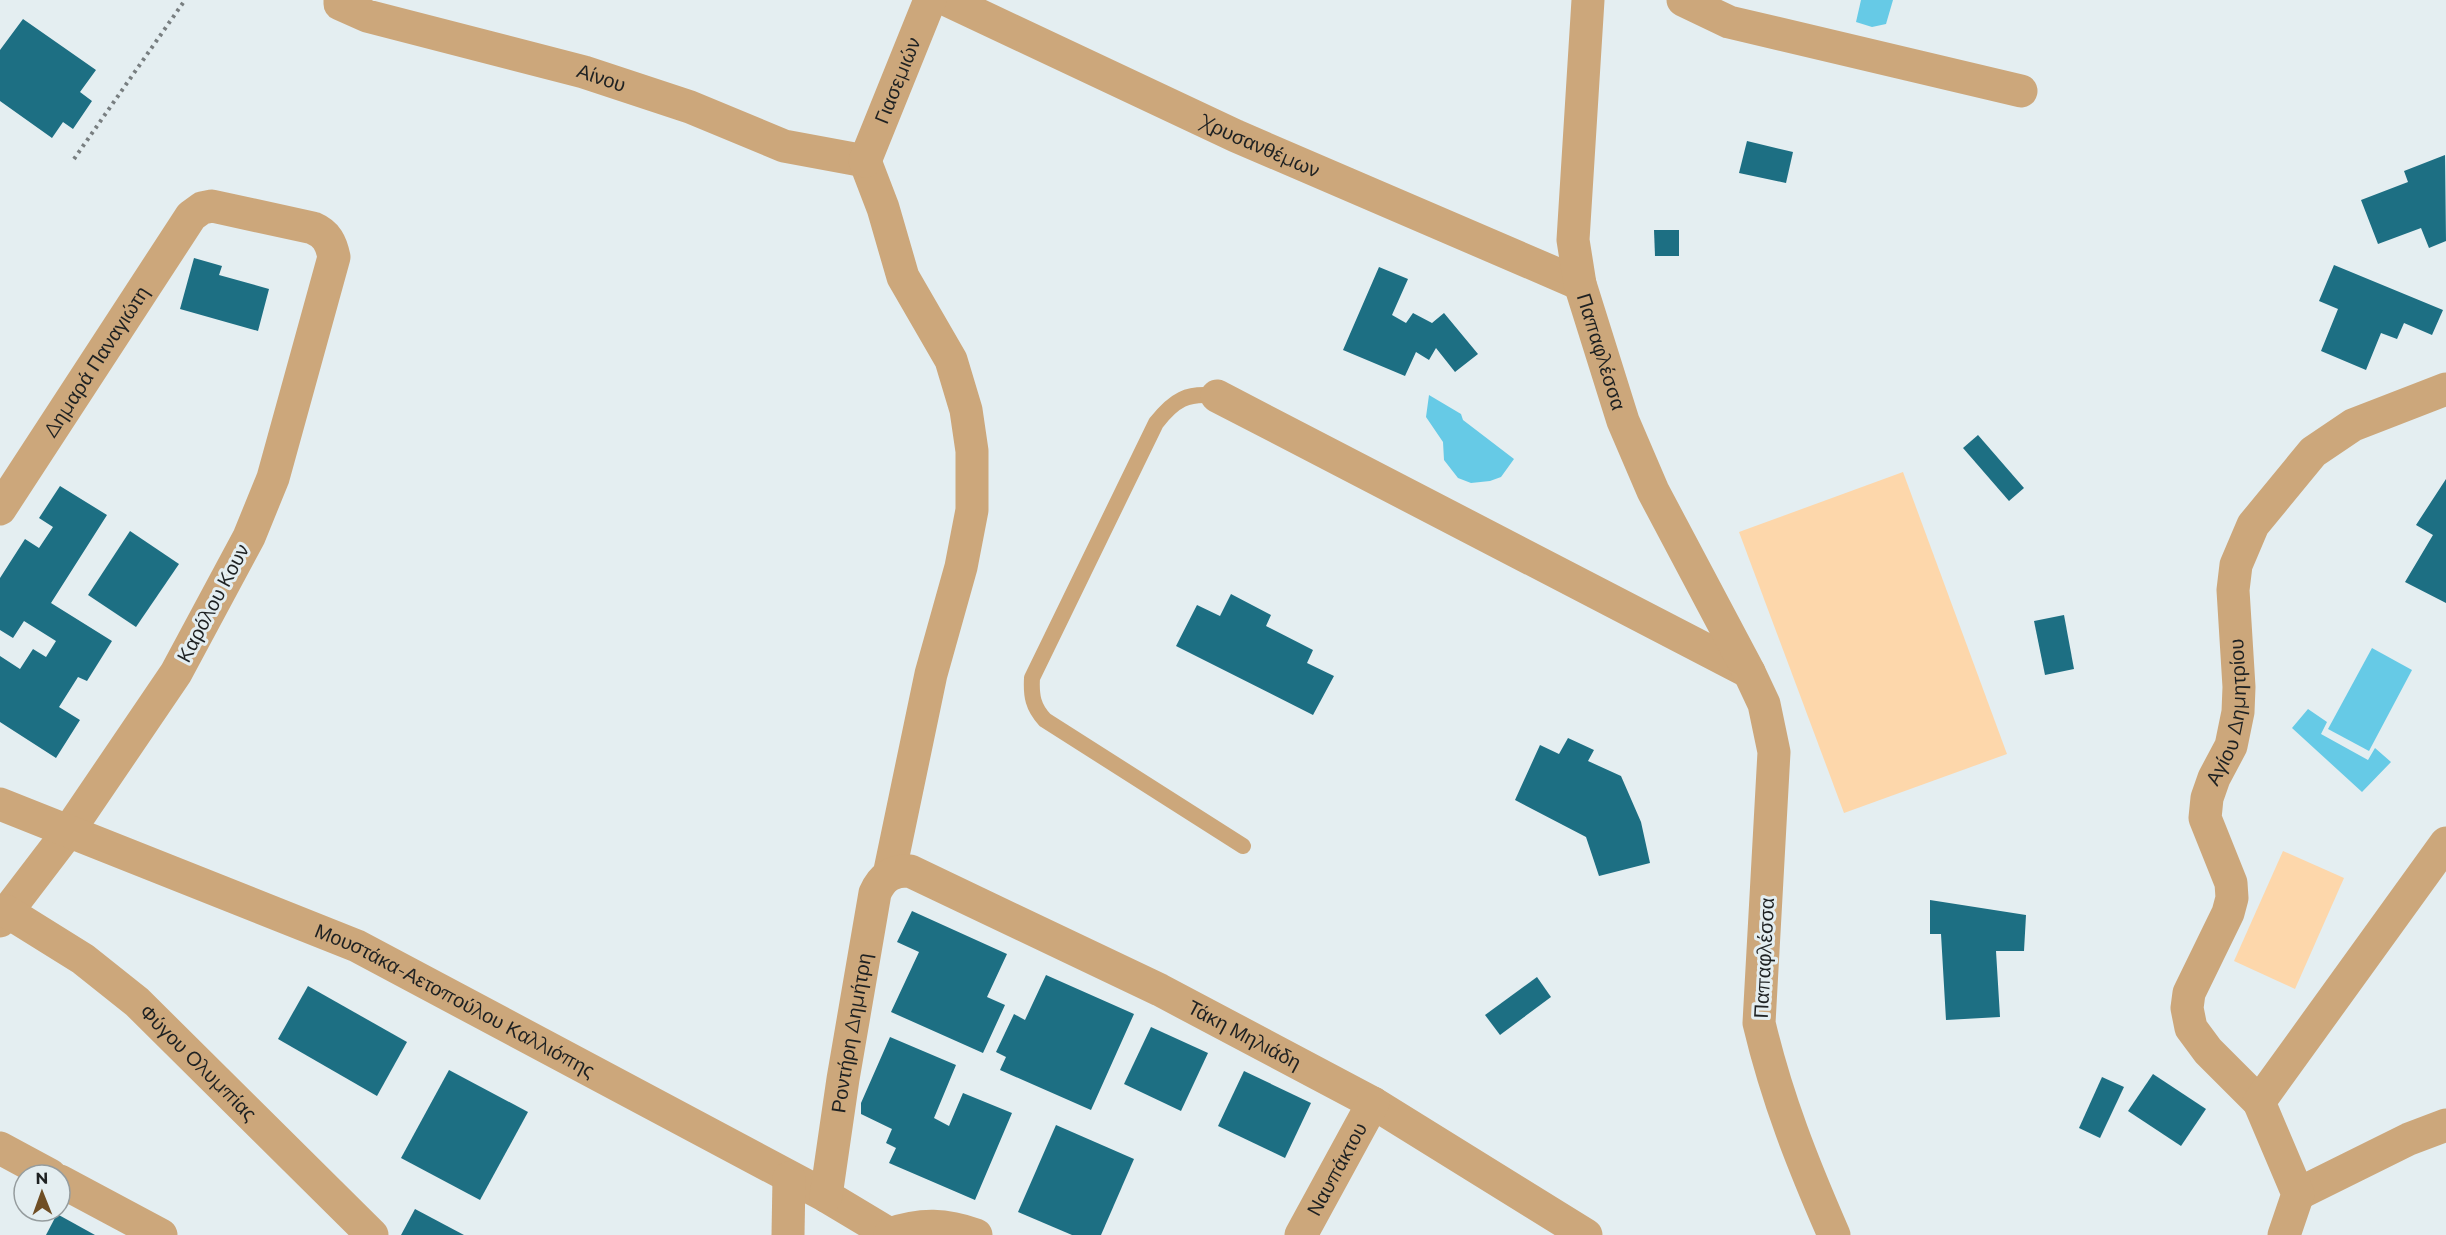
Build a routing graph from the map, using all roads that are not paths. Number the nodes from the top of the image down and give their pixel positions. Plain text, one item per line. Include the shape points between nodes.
1 (340, 0) edge
2 (930, 0) edge
3 (947, 0) edge
4 (1588, 0) edge
5 (1683, 0) edge
6 (2021, 91) dead end
7 (865, 161) junction
8 (191, 216) joint
9 (1580, 284) junction
10 (2446, 389) edge
11 (1217, 396) joint
12 (11, 471) edge
13 (0, 510) edge
14 (1749, 672) junction
15 (0, 804) edge
16 (68, 832) junction
17 (2446, 843) edge
18 (1243, 846) dead end
19 (889, 875) junction
20 (3, 916) edge
21 (2259, 1102) junction
22 (1373, 1103) junction
23 (2446, 1125) edge
24 (0, 1148) edge
25 (28, 1163) edge
26 (789, 1178) junction
27 (72, 1187) edge
28 (2298, 1194) junction
29 (826, 1196) junction
30 (161, 1235) edge
31 (372, 1235) edge
32 (789, 1235) edge
33 (891, 1235) edge
34 (976, 1235) edge
35 (1301, 1235) edge
36 (1586, 1235) edge
37 (1834, 1235) edge
38 (2284, 1235) edge

1 - 7 street, Αίνου via 340,4 368,16 595,75 690,107 784,146
2 - 7 street, Γιασεμιών
3 - 9 street, Χρυσανθέμων via 1236,136
4 - 9 street, Παπαφλέσσα via 1574,240
5 - 6 street via 1729,22
7 - 19 street, Ροντήρη Δημήτρη via 903,277 951,360 966,410 972,451 972,510 962,567 931,674
8 - 12 street, Δημαρά Παναγιώτη
8 - 16 street, Καρόλου Κουν via 212,206 313,228 323,232 331,243 334,257 273,478 249,537 176,673
9 - 14 street, Παπαφλέσσα via 1623,421 1653,491
10 - 21 street, Αγίου Δημητρίου via 2354,425 2313,452 2253,525 2236,565 2232,590 2238,712 2230,746 2207,798 2205,818 2231,883 2232,898 2189,993 2187,1008 2191,1028 2208,1051
11 - 14 street
11 - 18 lane via 1187,396 1168,407 1156,423 1032,678 1031,696 1045,720
12 - 13 street, Δημαρά Παναγιώτη
14 - 37 street, Παπαφλέσσα via 1764,704 1774,752 1760,1023 1798,1153
15 - 16 street, Μουστάκα-Αετοπούλου Καλλιόπης
16 - 20 street, Καρόλου Κουν
16 - 26 street, Μουστάκα-Αετοπούλου Καλλιόπης via 357,946
17 - 21 street
19 - 22 street, Τάκη Μηλιάδη via 899,870 925,877 1160,990
19 - 29 street, Ροντήρη Δημήτρη via 880,884 871,910
20 - 31 street, Φύγου Ολυμπίας via 83,959 137,1002
21 - 28 street, Αγίου Δημητρίου
22 - 35 street, Ναυπάκτου
22 - 36 street, Τάκη Μηλιάδη
23 - 28 street
24 - 25 street
26 - 29 street, Μουστάκα-Αετοπούλου Καλλιόπης
26 - 32 street
27 - 30 street
28 - 38 street
29 - 33 street, Μουστάκα-Αετοπούλου Καλλιόπης
33 - 34 street via 911,1227 933,1225 956,1227

